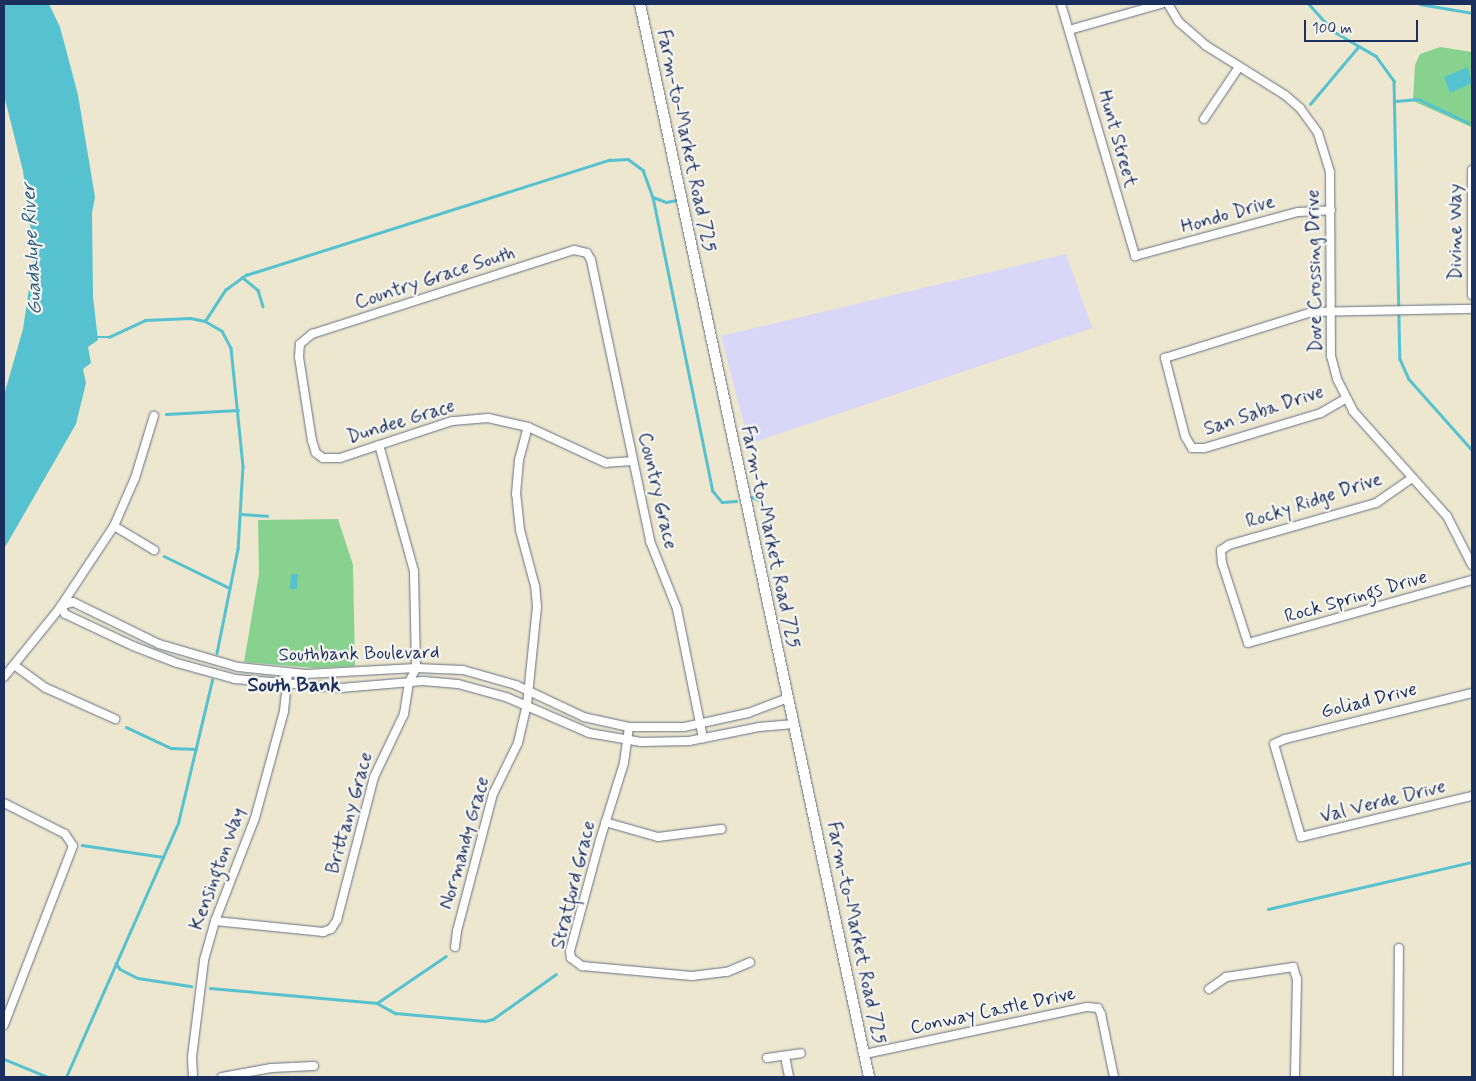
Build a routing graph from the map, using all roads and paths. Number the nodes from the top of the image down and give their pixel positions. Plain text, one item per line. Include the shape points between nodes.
1 (640, 4) edge
2 (1062, 4) edge
3 (1161, 4) edge
4 (1168, 4) edge
5 (1069, 30) junction
6 (1239, 67) junction
7 (1204, 119) dead end
8 (1472, 170) edge
9 (1330, 210) junction
10 (583, 251) joint
11 (1136, 256) joint
12 (1472, 295) edge
13 (1472, 309) edge
14 (1331, 310) junction
15 (1345, 399) junction
16 (154, 416) dead end
17 (528, 427) junction
18 (379, 445) junction
19 (320, 456) joint
20 (632, 461) junction
21 (1412, 478) junction
22 (114, 526) junction
23 (154, 550) dead end
24 (1472, 565) edge
25 (1472, 580) edge
26 (61, 606) junction
27 (1248, 643) joint
28 (14, 665) junction
29 (416, 668) junction
30 (288, 673) junction
31 (4, 677) edge
32 (409, 682) junction
33 (288, 686) junction
34 (526, 689) junction
35 (1472, 693) edge
36 (788, 698) junction
37 (527, 705) junction
38 (755, 711) junction
39 (115, 719) dead end
40 (700, 724) junction
41 (794, 724) junction
42 (629, 727) junction
43 (758, 727) junction
44 (703, 738) junction
45 (628, 741) junction
46 (1472, 796) edge
47 (4, 803) edge
48 (605, 822) junction
49 (721, 828) dead end
50 (1301, 837) joint
51 (215, 921) junction
52 (456, 947) dead end
53 (1399, 948) dead end
54 (750, 962) dead end
55 (1209, 989) dead end
56 (4, 1025) edge
57 (800, 1053) dead end
58 (865, 1054) junction
59 (785, 1056) junction
60 (766, 1058) dead end
61 (314, 1066) dead end
62 (193, 1077) edge
63 (222, 1077) edge
64 (789, 1077) edge
65 (869, 1077) edge
66 (1114, 1077) edge
67 (1295, 1077) edge
68 (1398, 1077) edge

1 - 36 street, Farm-to-Market Road 725
2 - 5 street, Hunt Street
3 - 5 street
4 - 6 street, Dove Crossing Drive via 1183,26
5 - 11 street, Hunt Street
6 - 7 street
6 - 9 street, Dove Crossing Drive via 1285,95 1311,120 1325,148 1330,172
8 - 12 street, Divine Way
9 - 11 street, Hondo Drive via 1298,212
9 - 14 street, Dove Crossing Drive
10 - 19 street, Country Grace South via 574,250 312,334 300,344 299,357 312,441
10 - 20 street, Country Grace via 591,260
13 - 14 street
14 - 15 street, Dove Crossing Drive via 1333,367
14 - 15 street, San Saba Drive via 1303,313 1165,358 1192,448 1204,448 1321,413
15 - 21 street, Dove Crossing Drive
16 - 22 street via 135,478
17 - 18 street, Dundee Grace via 499,419 465,419
17 - 20 street, Dundee Grace via 600,461 613,464
17 - 34 street, Normandy Grace via 519,460 516,494 520,530 537,602 535,643
18 - 19 street, Dundee Grace via 337,458
18 - 29 street, Brittany Grace via 414,571
20 - 40 street, Country Grace via 653,550 677,609
21 - 24 street, Dove Crossing Drive via 1452,523
21 - 27 street, Rocky Ridge Drive via 1376,502 1221,550 1222,563
22 - 23 street
22 - 26 street
25 - 27 street, Rock Springs Drive
26 - 28 street
26 - 30 street, Southbank Boulevard via 73,602 125,630 189,654 248,669
26 - 33 street, Southbank Boulevard via 66,614 177,663 235,679
28 - 31 street
28 - 39 street via 46,688
29 - 30 street, Southbank Boulevard via 358,673
29 - 32 street, Brittany Grace
29 - 34 street, Southbank Boulevard via 477,673
30 - 33 street, Kensington Way
32 - 33 street, Southbank Boulevard via 341,688
32 - 37 street, Southbank Boulevard via 458,684
32 - 51 street, Brittany Grace via 404,714 377,767 337,920 331,929 320,932
33 - 51 street, Kensington Way via 250,835
34 - 37 street, Normandy Grace
34 - 42 street, Southbank Boulevard via 578,715
35 - 50 street, Goliad Drive via 1274,744
36 - 38 street, Southbank Boulevard
36 - 41 street, Farm-to-Market Road 725
37 - 45 street, Southbank Boulevard via 577,729
37 - 52 street, Normandy Grace via 518,743 493,794 456,931
38 - 40 street, Southbank Boulevard
38 - 43 street
40 - 42 street, Southbank Boulevard via 668,729
40 - 44 street, Country Grace
41 - 43 street, Southbank Boulevard
41 - 58 street, Farm-to-Market Road 725
42 - 45 street, Stratford Grace
43 - 44 street, Southbank Boulevard
44 - 45 street, Southbank Boulevard via 662,743
45 - 48 street, Stratford Grace
46 - 50 street, Val Verde Drive
47 - 56 street via 65,834 73,846
48 - 49 street via 658,838
48 - 54 street, Stratford Grace via 570,951 573,961 582,966 692,976 727,972
51 - 62 street, Kensington Way via 202,973 192,1057
53 - 68 street
55 - 67 street via 1226,977 1293,967 1296,979
57 - 59 street
58 - 65 street, Farm-to-Market Road 725
58 - 66 street, Conway Castle Drive via 1079,1009 1098,1008 1104,1021
59 - 60 street
59 - 64 street
61 - 63 street via 271,1068

